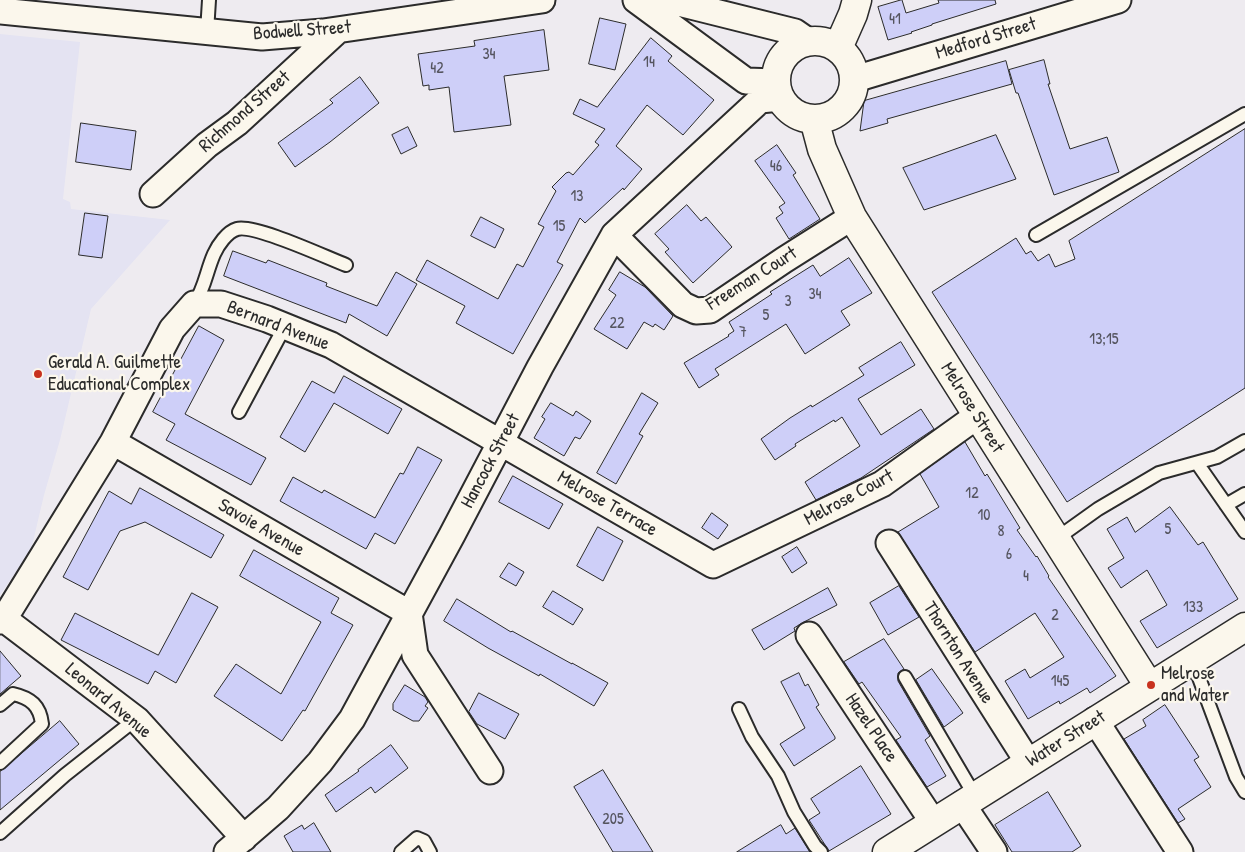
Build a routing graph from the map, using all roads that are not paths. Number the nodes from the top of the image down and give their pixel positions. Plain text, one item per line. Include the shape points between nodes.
1 (208, 0) edge
2 (542, 0) edge
3 (636, 0) edge
4 (666, 0) edge
5 (857, 0) edge
6 (1118, 0) edge
7 (0, 11) edge
8 (337, 30) junction
9 (207, 32) junction
10 (808, 42) junction
11 (838, 48) junction
12 (855, 79) junction
13 (778, 90) junction
14 (1245, 114) edge
15 (814, 119) junction
16 (153, 194) dead end
17 (852, 217) junction
18 (614, 235) junction
19 (1036, 235) dead end
20 (346, 265) dead end
21 (194, 304) junction
22 (285, 326) junction
23 (240, 412) dead end
24 (978, 416) junction
25 (1245, 441) edge
26 (113, 442) junction
27 (500, 443) junction
28 (1197, 463) junction
29 (1245, 494) edge
30 (1226, 505) junction
31 (1245, 532) edge
32 (1056, 539) junction
33 (889, 543) dead end
34 (713, 566) joint
35 (409, 613) junction
36 (2, 620) edge
37 (1245, 627) edge
38 (809, 635) dead end
39 (1192, 660) junction
40 (905, 677) dead end
41 (1150, 686) junction
42 (0, 705) edge
43 (739, 709) dead end
44 (136, 719) junction
45 (1095, 720) junction
46 (1028, 762) junction
47 (0, 763) edge
48 (490, 771) dead end
49 (1245, 792) edge
50 (968, 800) junction
51 (934, 822) junction
52 (0, 833) edge
53 (235, 845) edge
54 (401, 852) edge
55 (430, 852) edge
56 (821, 852) edge
57 (887, 852) edge
58 (994, 852) edge
59 (1180, 852) edge

1 - 9 lane
2 - 8 street, Bodwell Street
3 - 13 street via 746,81
4 - 10 street via 794,32
5 - 11 street
6 - 12 street, Medford Street
7 - 9 street, Bodwell Street
8 - 9 street, Bodwell Street via 262,38
8 - 16 street, Richmond Street via 237,123 207,145
10 - 11 street via 821,41
10 - 13 street via 795,46 783,58 777,70
11 - 12 street via 852,66
12 - 15 street via 852,93 838,112
13 - 15 street via 791,111
13 - 18 street, Hancock Street via 760,100
14 - 19 lane
15 - 17 street, Melrose Street via 822,149
17 - 18 street, Freeman Court via 710,310 696,311 683,305
17 - 24 street, Melrose Street
18 - 27 street, Hancock Street
20 - 21 lane via 256,230 237,229 226,236 214,254 202,293
21 - 22 street, Bernard Avenue via 222,304
21 - 26 street via 172,330
22 - 23 lane
22 - 27 street, Bernard Avenue via 330,345
24 - 32 street, Melrose Street
24 - 34 street, Melrose Court via 882,484
25 - 28 lane via 1217,458
26 - 35 street, Savoie Avenue
26 - 36 street
27 - 34 street, Melrose Terrace
27 - 35 street, Hancock Street
28 - 30 lane
28 - 32 lane via 1159,473 1098,509
29 - 30 lane
30 - 31 lane
32 - 41 street, Melrose Street
33 - 46 street, Thornton Avenue
35 - 48 street via 415,654
35 - 53 street, Hancock Street via 346,726 320,762 278,808
36 - 44 street, Leonard Avenue
37 - 39 street, Water Street
38 - 51 street, Hazel Place
39 - 41 street, Water Street
39 - 49 lane via 1236,777
40 - 50 lane
41 - 45 street, Water Street
42 - 47 lane via 13,694 24,696 37,705 42,724
43 - 56 lane via 752,738 778,776 794,812
44 - 52 lane
44 - 53 street, Leonard Avenue
45 - 46 street, Water Street
45 - 59 street
46 - 50 street, Water Street
50 - 51 street, Water Street
50 - 58 street
51 - 57 street, Water Street
54 - 55 lane via 417,838 424,841

